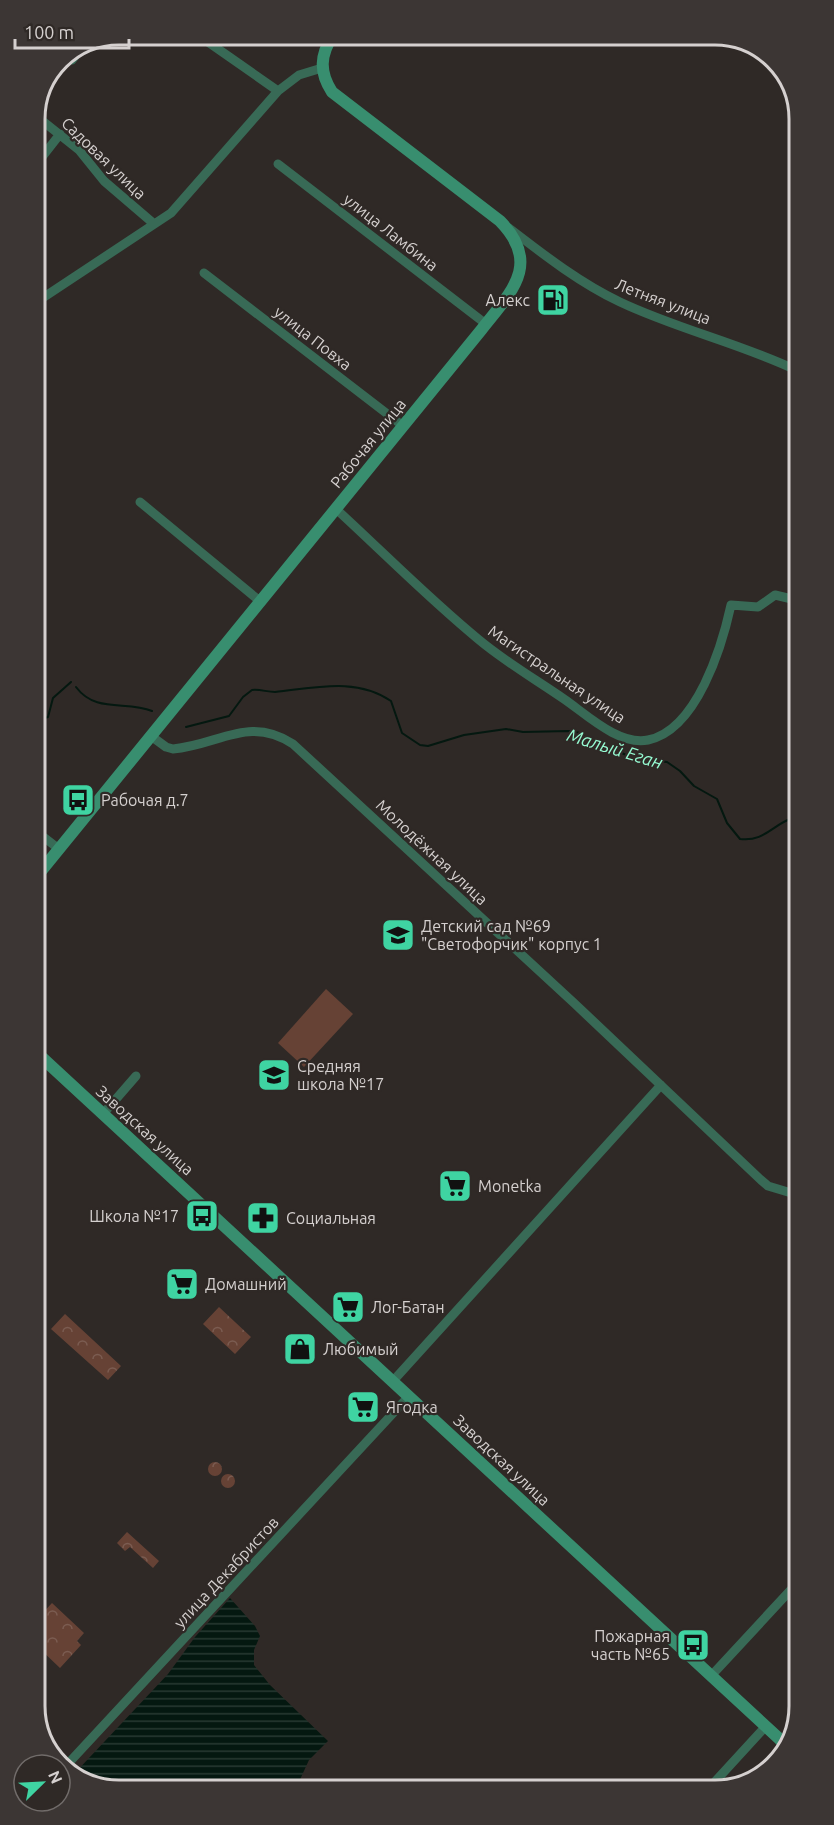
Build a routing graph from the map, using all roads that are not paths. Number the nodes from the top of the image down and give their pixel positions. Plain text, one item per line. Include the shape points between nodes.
1 (214, 45) edge
2 (327, 45) edge
3 (321, 68) junction
4 (278, 90) junction
5 (45, 123) edge
6 (60, 134) junction
7 (45, 153) edge
8 (278, 164) dead end
9 (500, 221) junction
10 (153, 223) junction
11 (204, 273) dead end
12 (45, 296) edge
13 (486, 324) junction
14 (789, 367) edge
15 (403, 426) junction
16 (140, 502) dead end
17 (336, 509) junction
18 (789, 598) edge
19 (261, 602) junction
20 (151, 736) junction
21 (45, 838) edge
22 (59, 849) junction
23 (45, 866) edge
24 (45, 1060) edge
25 (136, 1076) dead end
26 (662, 1085) junction
27 (103, 1114) junction
28 (789, 1192) edge
29 (393, 1381) junction
30 (409, 1396) junction
31 (789, 1592) edge
32 (711, 1676) junction
33 (766, 1726) junction
34 (780, 1740) edge
35 (72, 1759) edge
36 (717, 1780) edge

1 - 4 street
2 - 3 street
3 - 4 street via 299,75
3 - 9 street, Рабочая улица via 325,81 343,103
4 - 10 street via 171,213
5 - 6 street, Садовая улица
6 - 7 street
6 - 10 street, Садовая улица via 104,181
8 - 13 street, улица Ламбина
9 - 13 street, Рабочая улица via 518,243 522,264 515,285
9 - 14 street, Летняя улица via 550,260 620,302
10 - 12 street
11 - 15 street, улица Повха
13 - 15 street, Рабочая улица
15 - 17 street, Рабочая улица
16 - 19 street
17 - 18 street, Магистральная улица via 480,641 601,724 632,740 649,740 663,733 688,710 709,677 732,605 758,607 775,595
17 - 19 street, Рабочая улица
19 - 20 street, Рабочая улица
20 - 22 street, Рабочая улица
20 - 26 street, Молодёжная улица via 173,749 258,730 293,744
21 - 22 street
22 - 23 street, Рабочая улица
24 - 27 street, Заводская улица
25 - 27 street
26 - 28 street, Молодёжная улица via 768,1186
26 - 29 street
27 - 29 street, Заводская улица
29 - 30 street, Заводская улица
30 - 32 street, Заводская улица
30 - 35 street, улица Декабристов
31 - 32 street
32 - 33 street, Заводская улица
33 - 34 street, Заводская улица
33 - 36 street

